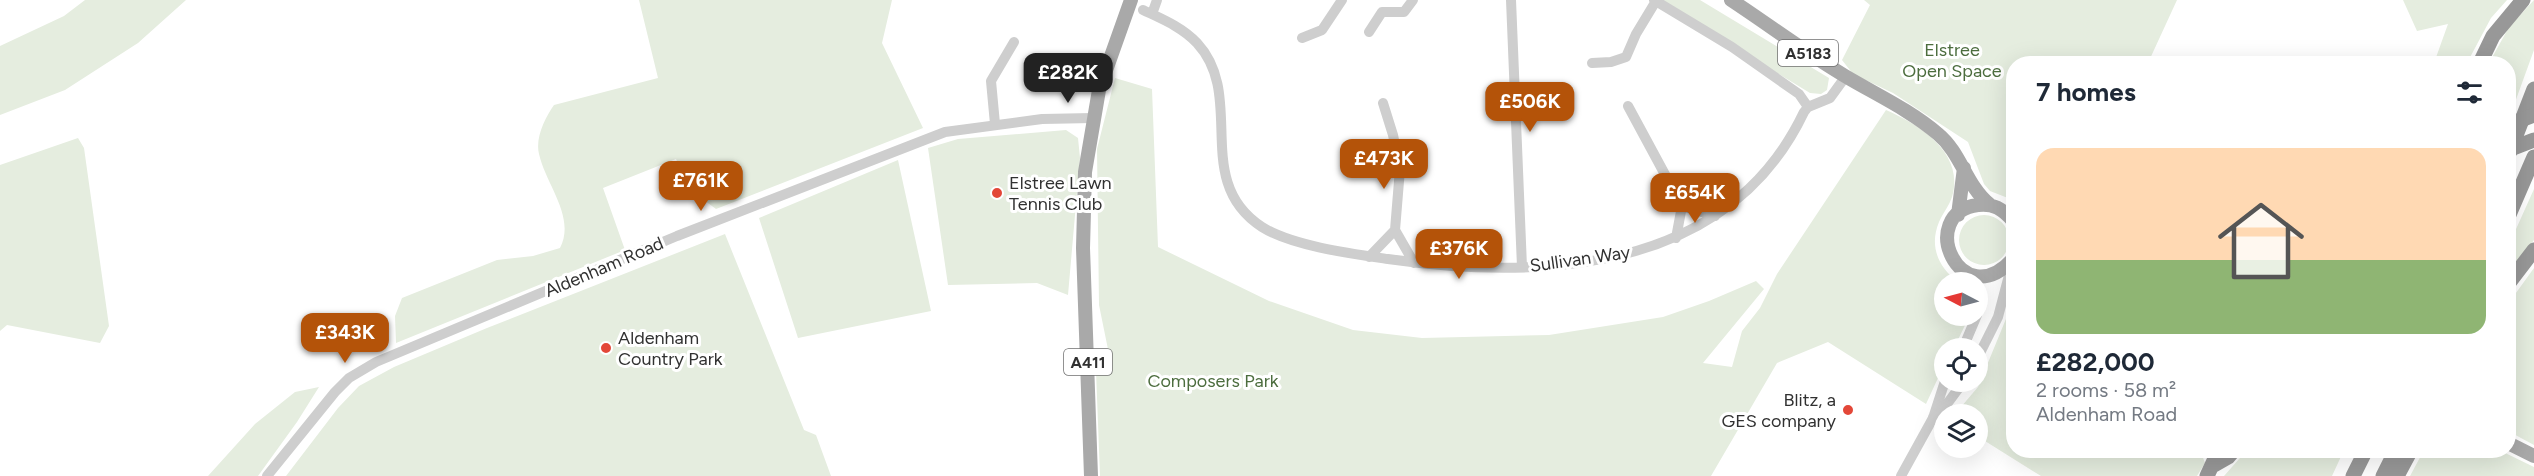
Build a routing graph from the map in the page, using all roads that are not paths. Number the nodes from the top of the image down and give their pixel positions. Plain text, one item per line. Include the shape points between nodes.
1 (1131, 0) edge
2 (1157, 0) edge
3 (1342, 0) edge
4 (1413, 0) edge
5 (1511, 0) edge
6 (1731, 0) edge
7 (1655, 1) edge
8 (2521, 1) edge
9 (1369, 32) dead end
10 (1302, 38) dead end
11 (1014, 42) dead end
12 (2483, 56) edge
13 (1592, 63) dead end
14 (1846, 76) junction
15 (2534, 89) edge
16 (1383, 103) dead end
17 (1629, 106) dead end
18 (1808, 107) junction
19 (2534, 115) edge
20 (1093, 118) junction
21 (2516, 121) edge
22 (995, 124) junction
23 (2516, 135) edge
24 (2534, 140) edge
25 (2516, 147) edge
26 (2534, 157) edge
27 (1964, 168) junction
28 (2516, 199) edge
29 (1989, 204) junction
30 (1682, 206) junction
31 (2006, 213) edge
32 (1958, 215) junction
33 (1715, 216) junction
34 (1395, 230) junction
35 (1676, 238) junction
36 (2534, 250) edge
37 (1369, 256) junction
38 (1414, 263) junction
39 (2006, 265) edge
40 (1522, 267) junction
41 (1965, 272) edge
42 (2516, 274) edge
43 (1988, 276) edge
44 (2006, 287) edge
45 (1988, 338) edge
46 (1941, 392) edge
47 (1956, 392) edge
48 (1932, 418) junction
49 (2516, 447) edge
50 (2534, 456) edge
51 (2227, 458) edge
52 (2354, 458) edge
53 (2362, 458) edge
54 (2392, 458) edge
55 (2407, 458) edge
56 (2210, 470) edge
57 (267, 476) edge
58 (1091, 476) edge
59 (1901, 476) edge
60 (2346, 476) edge
61 (2353, 476) edge
62 (2383, 476) edge
63 (2397, 476) edge

1 - 20 main road, A411 via 1107,62
2 - 37 street, Sullivan Way via 1148,12 1180,28 1197,43 1216,77 1224,174 1240,207 1276,234
3 - 10 street via 1322,30
4 - 9 street via 1404,12 1382,12
5 - 40 street
6 - 14 main road, A5183
7 - 13 street via 1626,57
7 - 18 street via 1732,47 1798,94
8 - 12 highway via 2493,36
11 - 22 street via 990,81
14 - 18 street, Sullivan Way via 1830,98
14 - 27 main road, A5183 via 1924,122 1953,148
15 - 23 highway
16 - 34 street via 1400,169
17 - 30 street
18 - 33 street, Sullivan Way via 1773,164 1748,192
19 - 21 highway, bridge
20 - 22 street, Aldenham Road
20 - 58 main road, A411 via 1085,172 1083,248
22 - 57 street, Aldenham Road via 945,132 677,236 376,362 341,385
24 - 25 highway, bridge
26 - 28 highway
27 - 29 main road, A5183
27 - 32 main road
29 - 31 main road
29 - 32 main road via 1974,205
30 - 33 street
30 - 35 street
32 - 41 main road via 1947,231 1947,248
33 - 35 street, Sullivan Way
34 - 37 street
34 - 38 street
35 - 40 street, Sullivan Way via 1612,256
36 - 42 highway
37 - 38 street, Sullivan Way
38 - 40 street, Sullivan Way
39 - 43 main road
44 - 45 street
46 - 48 street
47 - 48 street
48 - 59 street
49 - 50 main road
51 - 56 highway
52 - 60 highway
53 - 61 highway
54 - 62 highway
55 - 63 highway

